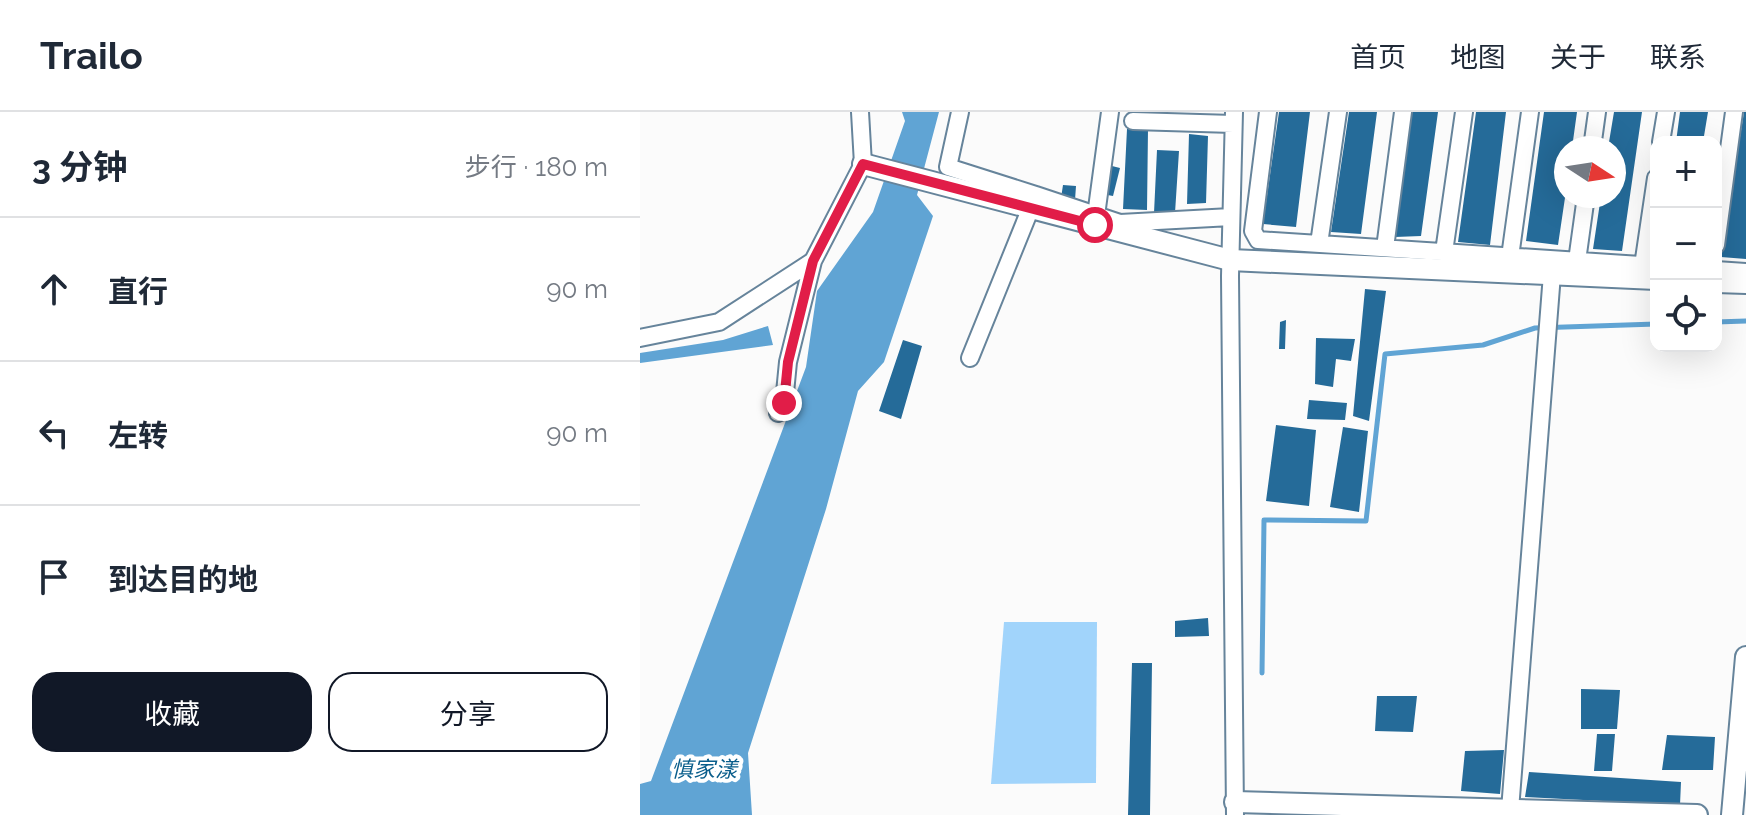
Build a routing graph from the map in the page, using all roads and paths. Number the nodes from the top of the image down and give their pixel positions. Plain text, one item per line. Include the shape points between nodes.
1 (860, 112) edge
2 (960, 112) edge
3 (1110, 112) edge
4 (1268, 112) edge
5 (1338, 112) edge
6 (1403, 112) edge
7 (1464, 112) edge
8 (1530, 112) edge
9 (1597, 112) edge
10 (1666, 112) edge
11 (1734, 112) edge
12 (1234, 118) edge
13 (1133, 121) dead end
14 (1594, 136) edge
15 (1662, 136) edge
16 (863, 164) junction
17 (1033, 202) junction
18 (1584, 208) edge
19 (1721, 208) edge
20 (1231, 217) junction
21 (1096, 220) junction
22 (1319, 244) junction
23 (1385, 248) junction
24 (1444, 252) junction
25 (1510, 257) junction
26 (1230, 260) junction
27 (813, 261) junction
28 (1577, 261) junction
29 (1650, 270) edge
30 (1650, 270) edge
31 (1722, 270) edge
32 (1746, 272) edge
33 (1552, 274) junction
34 (1722, 282) edge
35 (1746, 283) edge
36 (640, 338) edge
37 (970, 358) dead end
38 (778, 413) dead end
39 (1746, 657) edge
40 (1235, 808) edge
41 (1510, 810) junction
42 (1697, 815) edge
43 (1732, 815) edge

1 - 16 street
2 - 17 street via 948,167
3 - 21 street
4 - 22 street via 1253,231 1258,240
5 - 22 street
6 - 23 street
7 - 24 street
8 - 25 street
9 - 14 street
10 - 15 street
11 - 19 street
12 - 13 street
12 - 20 street
16 - 17 street
16 - 27 street
17 - 21 street
17 - 37 street
18 - 28 street
20 - 21 street
20 - 26 street
21 - 26 street
22 - 23 street
23 - 24 street
24 - 25 street
25 - 28 street
26 - 33 street
26 - 40 street
27 - 36 street via 719,322
27 - 38 street
28 - 29 street
30 - 33 street
31 - 32 street
33 - 41 street
34 - 35 street
39 - 43 street
40 - 41 street
41 - 42 street

